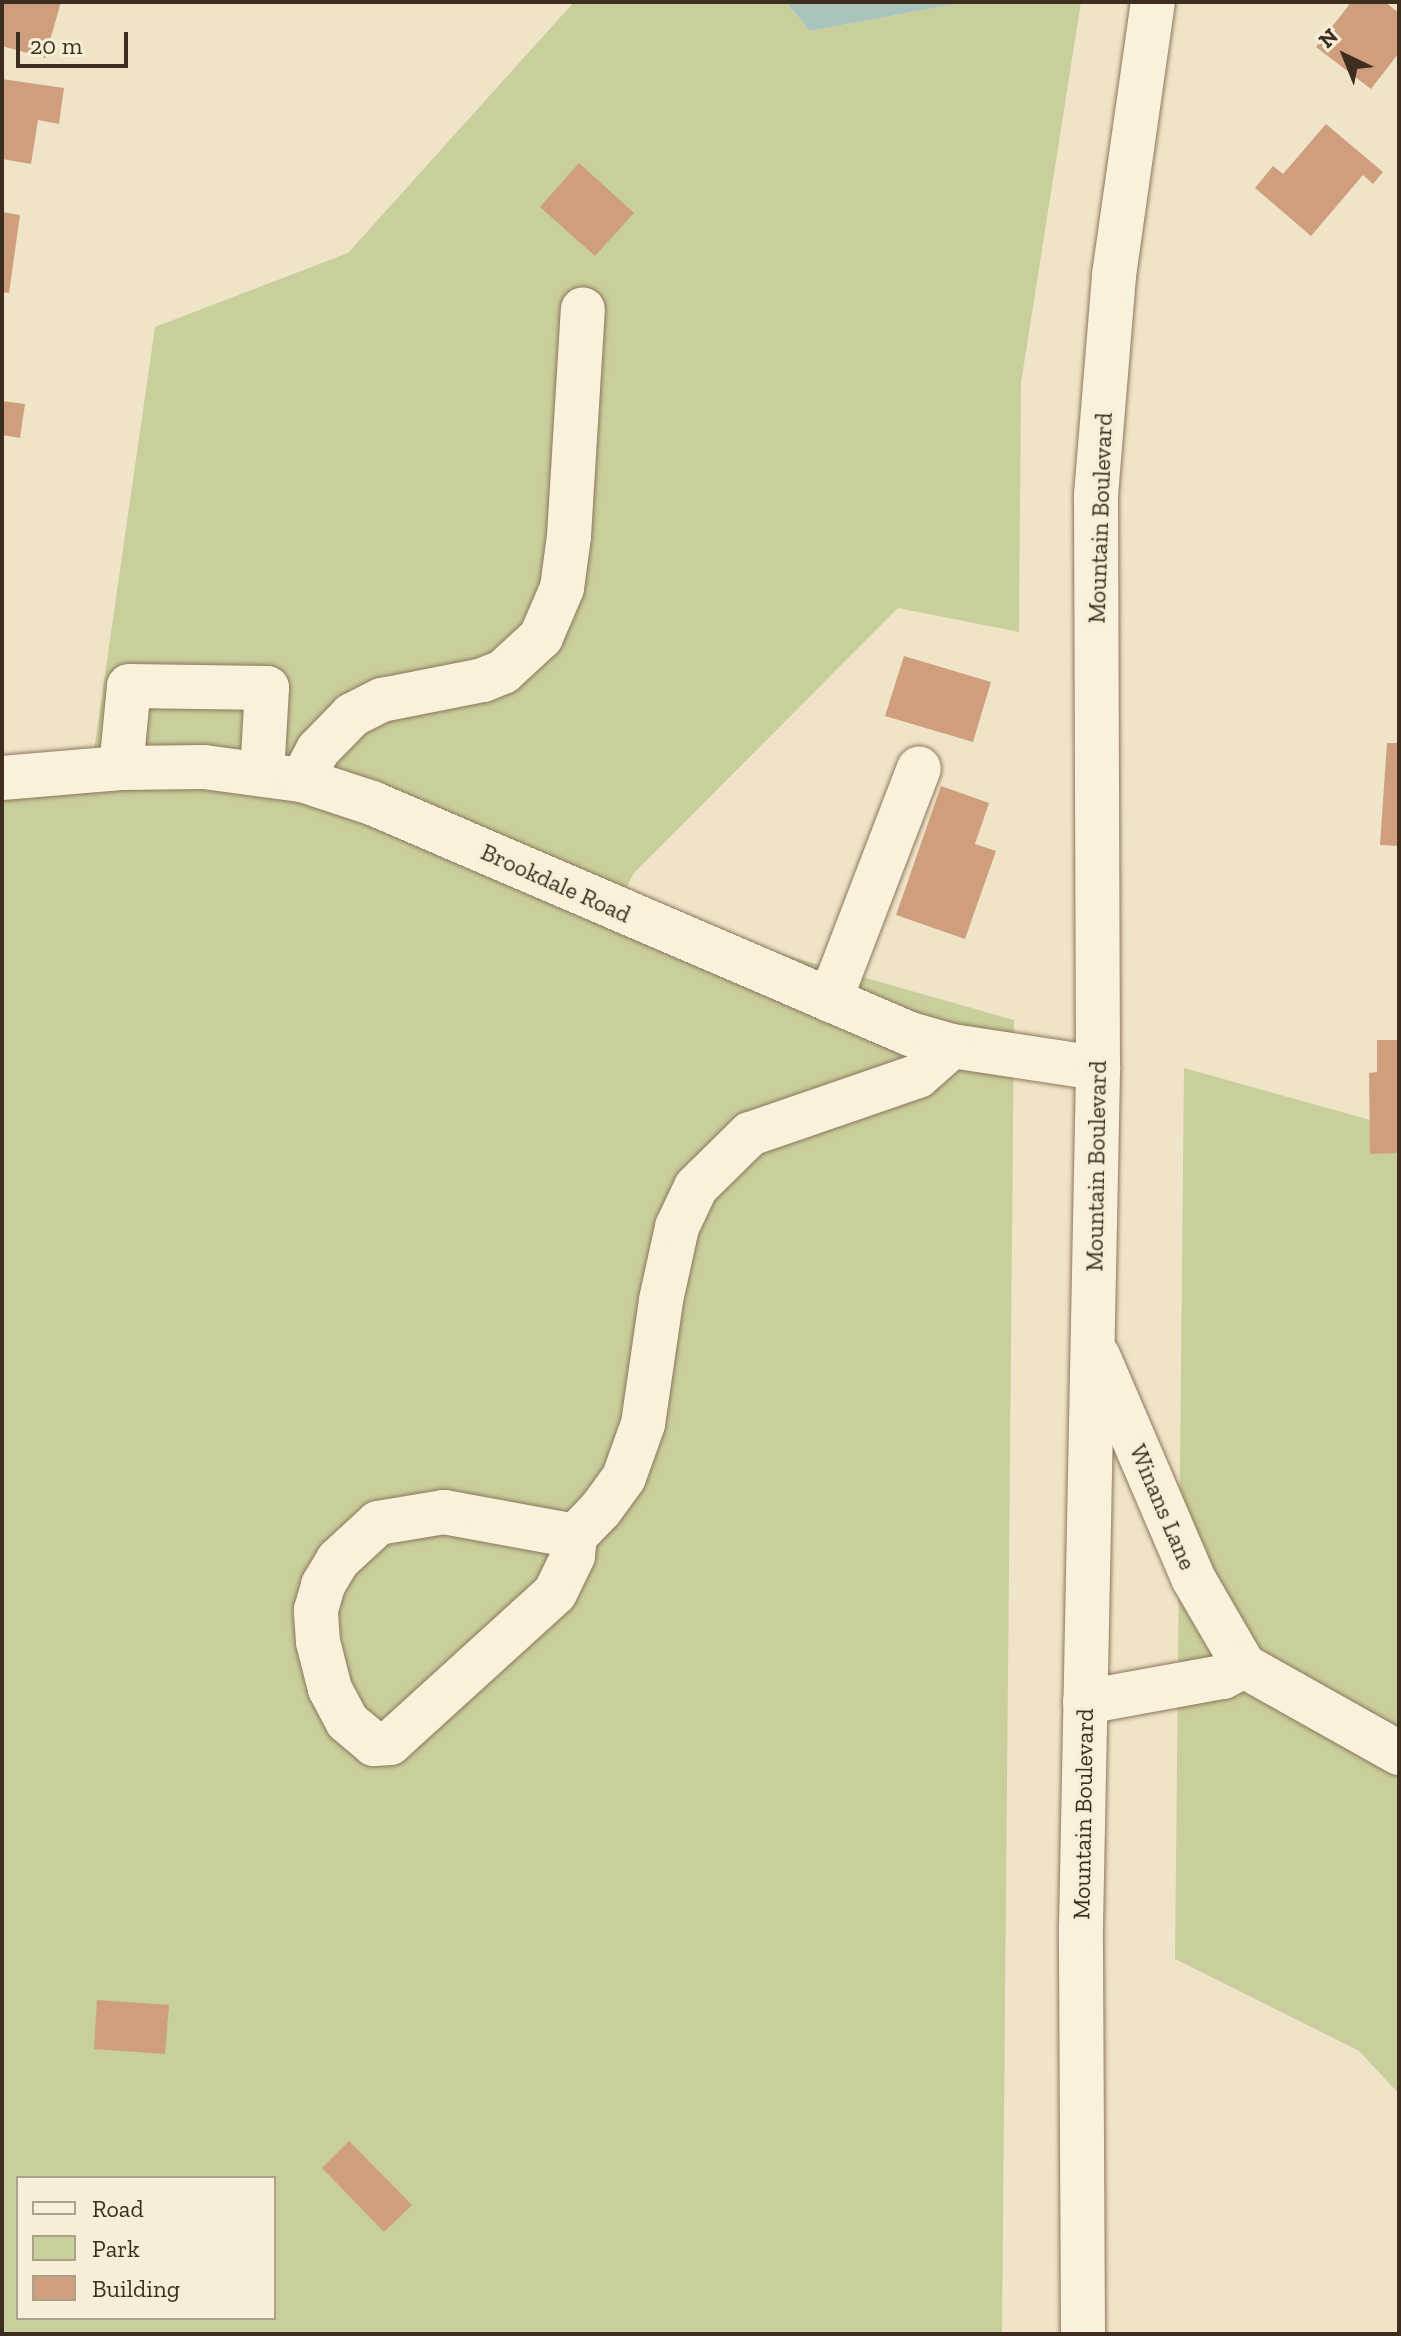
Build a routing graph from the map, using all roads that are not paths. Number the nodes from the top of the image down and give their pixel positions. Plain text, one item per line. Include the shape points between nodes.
1 (1153, 2) edge
2 (583, 309) dead end
3 (121, 768) junction
4 (919, 768) dead end
5 (282, 777) junction
6 (2, 778) edge
7 (830, 1000) junction
8 (952, 1046) junction
9 (1098, 1068) junction
10 (1092, 1342) junction
11 (575, 1536) junction
12 (1244, 1666) junction
13 (1085, 1702) junction
14 (1399, 1753) edge
15 (1083, 2334) edge

1 - 9 street, Mountain Boulevard via 1114,275 1096,495
2 - 5 street via 562,588 541,637 503,672 382,700 352,715
3 - 5 street, Brookdale Road via 204,767
3 - 5 street via 129,686 267,688
3 - 6 street, Brookdale Road
4 - 7 street
5 - 7 street, Brookdale Road via 372,803
7 - 8 street, Brookdale Road
8 - 9 street, Brookdale Road
8 - 11 street via 918,1076 750,1134 696,1187 677,1227 643,1424 624,1477
9 - 10 street, Mountain Boulevard
10 - 12 street, Winans Lane via 1193,1578
10 - 13 street, Mountain Boulevard
11 - 11 street via 444,1512 378,1523 338,1560 316,1610 330,1689 347,1721 374,1744 390,1743 555,1593 573,1556
12 - 13 street via 1223,1677
12 - 14 street
13 - 15 street, Mountain Boulevard

